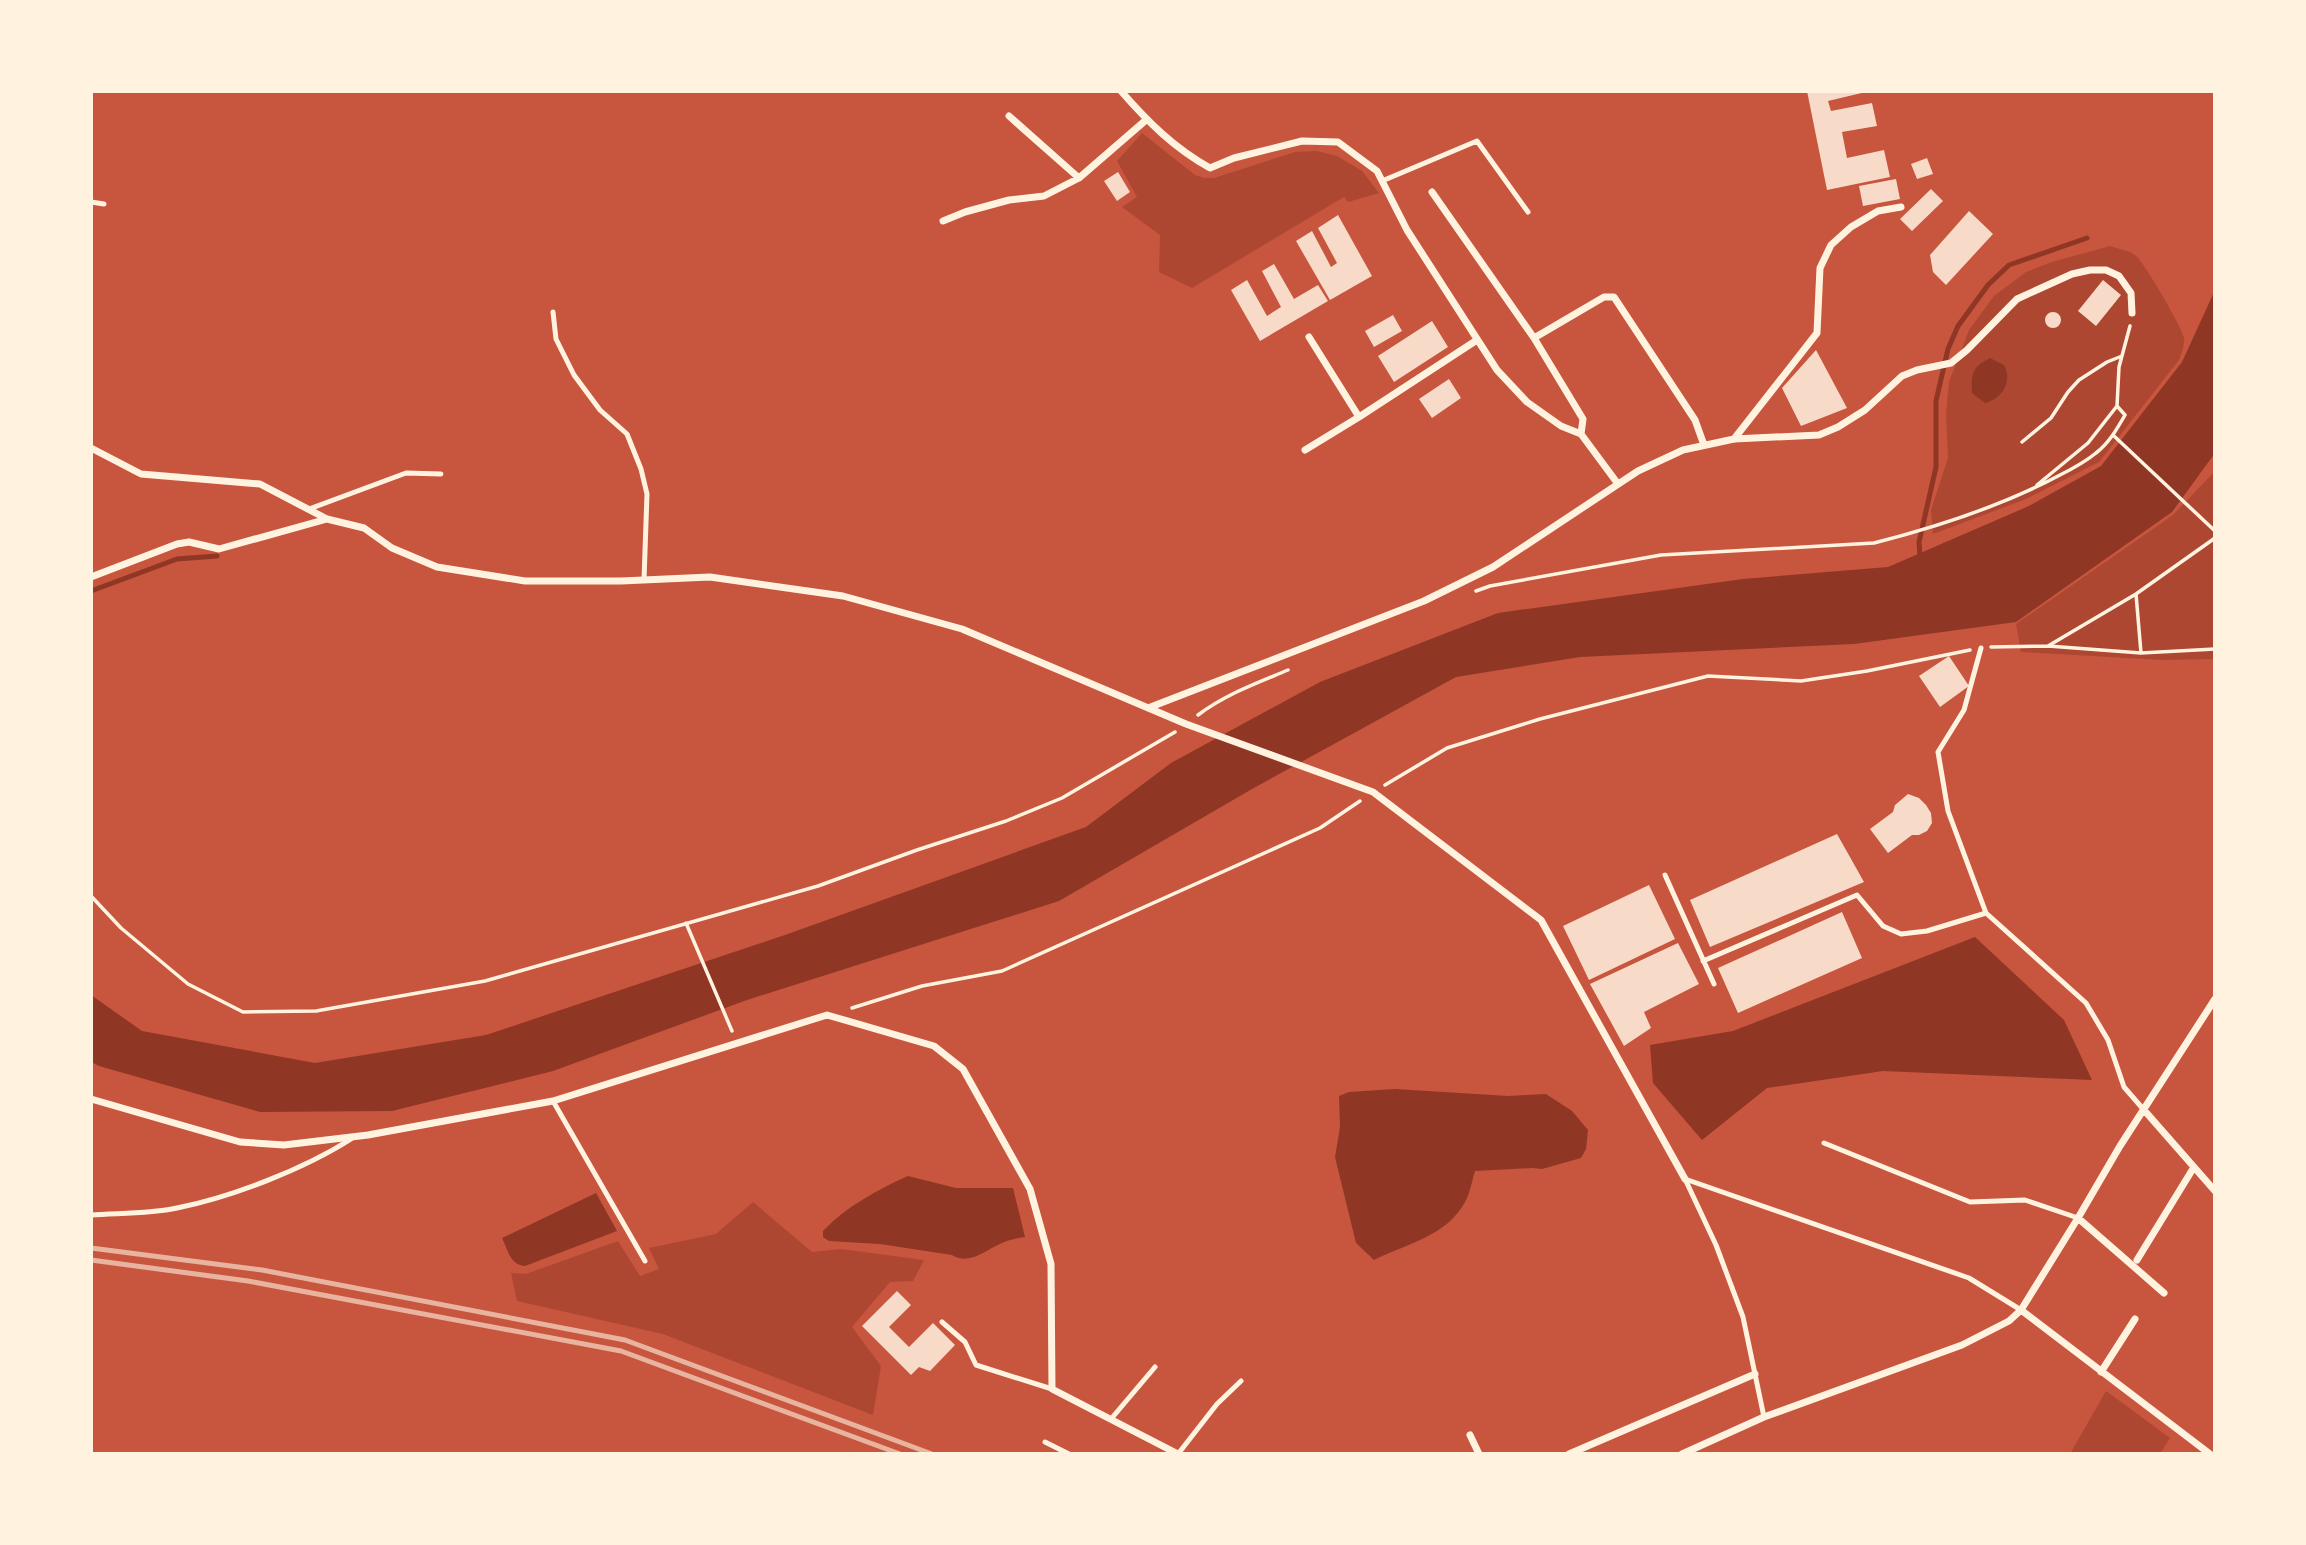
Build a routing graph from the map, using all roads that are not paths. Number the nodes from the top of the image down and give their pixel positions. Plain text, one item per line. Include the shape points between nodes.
1 (1121, 91) edge
2 (1009, 116) dead end
3 (1146, 120) junction
4 (1079, 178) junction
5 (1382, 181) junction
6 (1432, 192) dead end
7 (91, 202) edge
8 (104, 204) dead end
9 (1901, 207) dead end
10 (1528, 212) dead end
11 (943, 222) dead end
12 (553, 312) dead end
13 (2132, 313) road end
14 (1309, 337) dead end
15 (1535, 338) junction
16 (1477, 340) junction
17 (1359, 417) junction
18 (1581, 434) junction
19 (1734, 439) junction
20 (1704, 445) junction
21 (91, 448) edge
22 (1305, 450) dead end
23 (441, 474) dead end
24 (1618, 484) junction
25 (309, 509) junction
26 (327, 519) junction
27 (91, 577) edge
28 (644, 580) junction
29 (1981, 648) road end
30 (1148, 708) junction
31 (1665, 875) dead end
32 (1986, 913) junction
33 (1703, 961) junction
34 (1714, 984) dead end
35 (2215, 999) edge
36 (91, 1098) edge
37 (553, 1101) junction
38 (2144, 1110) junction
39 (354, 1137) junction
40 (1824, 1143) dead end
41 (2194, 1167) junction
42 (1685, 1179) junction
43 (2215, 1191) edge
44 (91, 1215) edge
45 (2078, 1218) junction
46 (2137, 1260) dead end
47 (645, 1261) dead end
48 (2164, 1293) dead end
49 (2021, 1310) junction
50 (2135, 1319) dead end
51 (942, 1322) dead end
52 (1155, 1367) dead end
53 (2101, 1372) junction
54 (1755, 1374) junction
55 (1241, 1381) dead end
56 (1052, 1389) junction
57 (1764, 1417) junction
58 (1111, 1419) junction
59 (1470, 1435) dead end
60 (1045, 1442) dead end
61 (1165, 1451) edge
62 (1069, 1454) edge
63 (1178, 1454) edge
64 (1479, 1454) edge
65 (1569, 1454) edge
66 (1682, 1454) edge
67 (2210, 1454) edge

1 - 3 street
2 - 4 street
3 - 4 street
3 - 5 street via 1210,168 1303,141 1338,142 1377,171
4 - 11 street via 1044,196 998,203
5 - 10 lane via 1477,141
5 - 16 street via 1407,230
6 - 15 street
7 - 8 lane
9 - 19 street via 1878,211 1830,245 1820,268 1817,333
12 - 28 lane via 556,339 574,375 600,410 627,434 641,469 647,494
13 - 19 street via 2131,293 2119,276 2098,270 2072,274 2017,299 1951,363 1902,376 1865,410 1819,435
14 - 17 street
15 - 18 street via 1583,419
15 - 20 street via 1604,297 1614,298 1695,420
16 - 17 street
16 - 18 street via 1527,402
17 - 22 street
18 - 24 street
19 - 20 street
20 - 24 street via 1683,450
21 - 25 street via 141,474 260,484
23 - 25 lane via 406,473
24 - 30 street via 1493,567 1424,601
25 - 26 street
26 - 27 street via 219,549 177,544
26 - 28 street via 364,528 392,548 437,567 525,581
28 - 30 street via 710,577 843,596 962,629
29 - 32 lane via 1964,709 1938,752 1948,811
30 - 42 street via 1373,792 1541,920
31 - 33 lane
32 - 33 lane via 1901,934 1883,926 1857,895
32 - 38 lane via 2086,1003 2108,1040 2124,1087
33 - 34 lane
35 - 38 street
36 - 39 street via 240,1142 284,1145
37 - 39 street
37 - 47 lane
37 - 56 street via 827,1015 934,1046 962,1069 1030,1189 1051,1264
38 - 41 street
38 - 45 street
39 - 44 lane via 322,1157 225,1195 175,1209
40 - 45 lane via 1970,1202 2025,1200
41 - 43 street
41 - 46 street
42 - 49 lane via 1969,1278
42 - 54 lane via 1743,1317
45 - 48 street
45 - 49 street
49 - 53 street
49 - 57 street via 1962,1345
50 - 53 street
51 - 56 lane via 965,1342 976,1365
52 - 58 lane
53 - 67 street
54 - 57 lane
54 - 65 street
55 - 63 lane
56 - 58 street
57 - 66 street
58 - 61 street
59 - 64 street
60 - 62 lane
61 - 63 street

